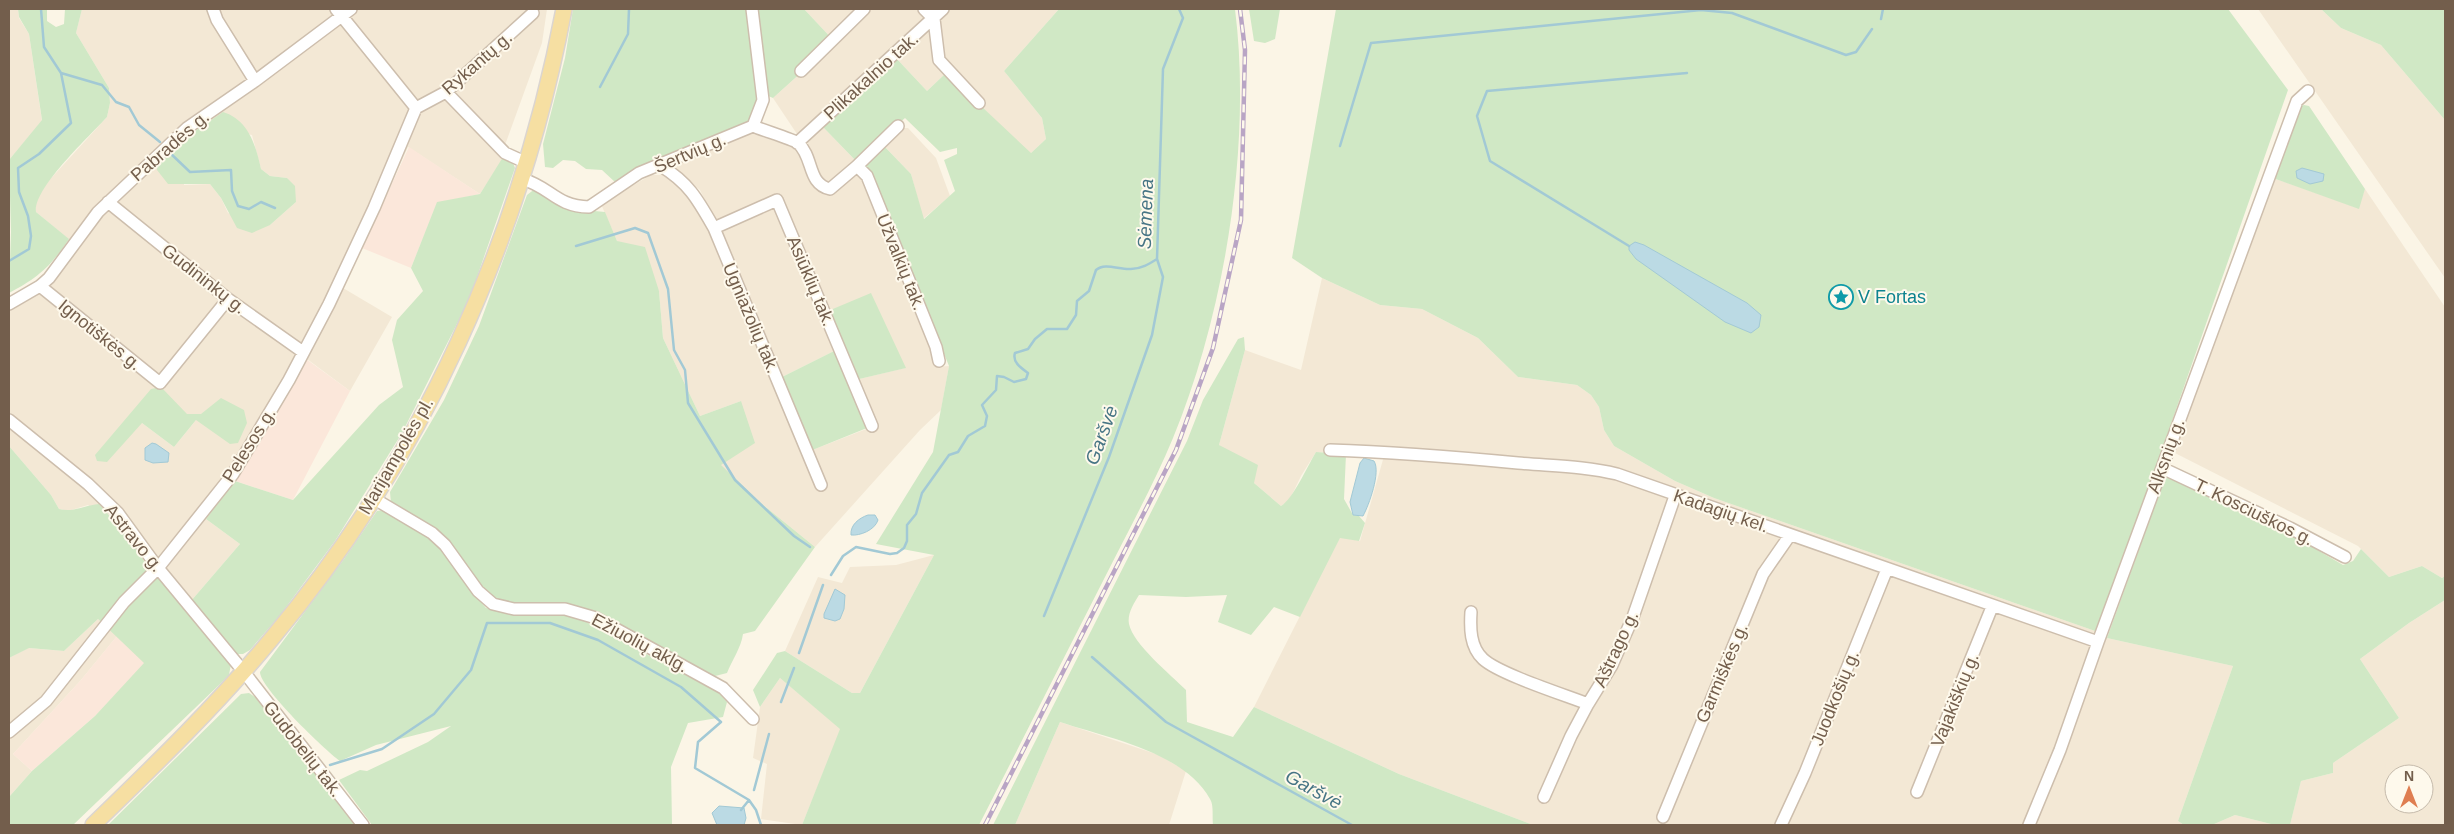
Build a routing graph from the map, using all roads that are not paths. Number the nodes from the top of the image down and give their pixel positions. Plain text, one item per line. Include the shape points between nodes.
1 (213, 9) edge
2 (564, 9) edge
3 (752, 9) edge
4 (864, 9) edge
5 (924, 9) edge
6 (943, 9) edge
7 (343, 11) edge
8 (533, 13) dead end
9 (934, 19) junction
10 (801, 71) dead end
11 (255, 81) junction
12 (2308, 91) dead end
13 (446, 92) junction
14 (979, 102) dead end
15 (416, 108) junction
16 (754, 126) junction
17 (898, 126) dead end
18 (798, 143) junction
19 (527, 164) junction
20 (662, 166) junction
21 (857, 166) junction
22 (522, 179) junction
23 (108, 202) junction
24 (714, 228) junction
25 (40, 286) junction
26 (228, 298) junction
27 (9, 304) edge
28 (303, 352) junction
29 (939, 361) dead end
30 (9, 420) edge
31 (872, 426) dead end
32 (1330, 450) dead end
33 (2162, 468) junction
34 (821, 485) dead end
35 (1675, 496) junction
36 (373, 498) junction
37 (1790, 535) junction
38 (2345, 557) dead end
39 (158, 568) junction
40 (1886, 569) junction
41 (1992, 607) junction
42 (1471, 612) dead end
43 (2098, 642) junction
44 (244, 672) junction
45 (1588, 704) junction
46 (753, 719) dead end
47 (9, 732) edge
48 (1917, 792) dead end
49 (1544, 797) dead end
50 (1663, 816) dead end
51 (93, 825) edge
52 (363, 825) edge
53 (1781, 825) edge
54 (2029, 825) edge

1 - 11 street
2 - 19 main road, Marijampolės pl. via 554,63
3 - 16 street via 763,100
4 - 10 street
5 - 9 street
6 - 9 street, Plikakalnio tak.
7 - 11 street, Pabradės g.
7 - 15 street
8 - 13 street, Rykantų g.
9 - 14 street via 939,60
9 - 18 street, Plikakalnio tak.
11 - 23 street, Pabradės g. via 187,128
12 - 33 street, Alksnių g. via 2296,101
13 - 15 street, Rykantų g.
13 - 19 street via 505,153
15 - 28 street, Pelesos g. via 374,208
16 - 18 street
16 - 20 street, Šertvių g.
17 - 21 street
18 - 21 street via 810,162 814,180 821,187 830,189
19 - 22 main road, Marijampolės pl.
20 - 22 street, Šertvių g. via 639,173 589,207 563,203 540,186
20 - 24 street, Ugniažolių tak. via 680,178 691,191
21 - 29 street, Užvalkių tak. via 867,176
22 - 36 main road, Marijampolės pl. via 471,314 425,410
23 - 25 street, Pabradės g.
23 - 26 street, Gudininkų g.
24 - 31 street, Asiūklių tak. via 777,200
24 - 34 street, Ugniažolių tak.
25 - 26 street, Ignotiškės g. via 160,383
25 - 27 street, Pabradės g.
26 - 28 street, Gudininkų g.
28 - 39 street, Pelesos g. via 233,474
30 - 39 street, Astravo g. via 88,484 118,513
32 - 35 street, Kadagių kel. via 1597,470 1626,477
33 - 38 street, T. Kosciuškos g.
33 - 43 street, Alksnių g.
35 - 37 street, Kadagių kel.
35 - 45 street, Aštrago g. via 1634,617 1612,665
36 - 44 main road, Marijampolės pl. via 342,546
36 - 46 street, Ežiuolių aklg. via 432,533 446,545 478,591 493,604 514,609 565,609 596,618 723,688
37 - 40 street, Kadagių kel.
37 - 50 street, Garmiškės g. via 1764,574
39 - 44 street, Astravo g.
39 - 47 street, Pelesos g. via 124,602 46,701
40 - 41 street, Kadagių kel.
40 - 53 street, Juodkošių g.
41 - 43 street, Kadagių kel.
41 - 48 street, Vajakiškių g.
42 - 45 street via 1470,630 1483,659
43 - 54 street, Alksnių g. via 2060,750
44 - 51 main road, Marijampolės pl.
44 - 52 street, Gudobelių tak.
45 - 49 street, Aštrago g.

